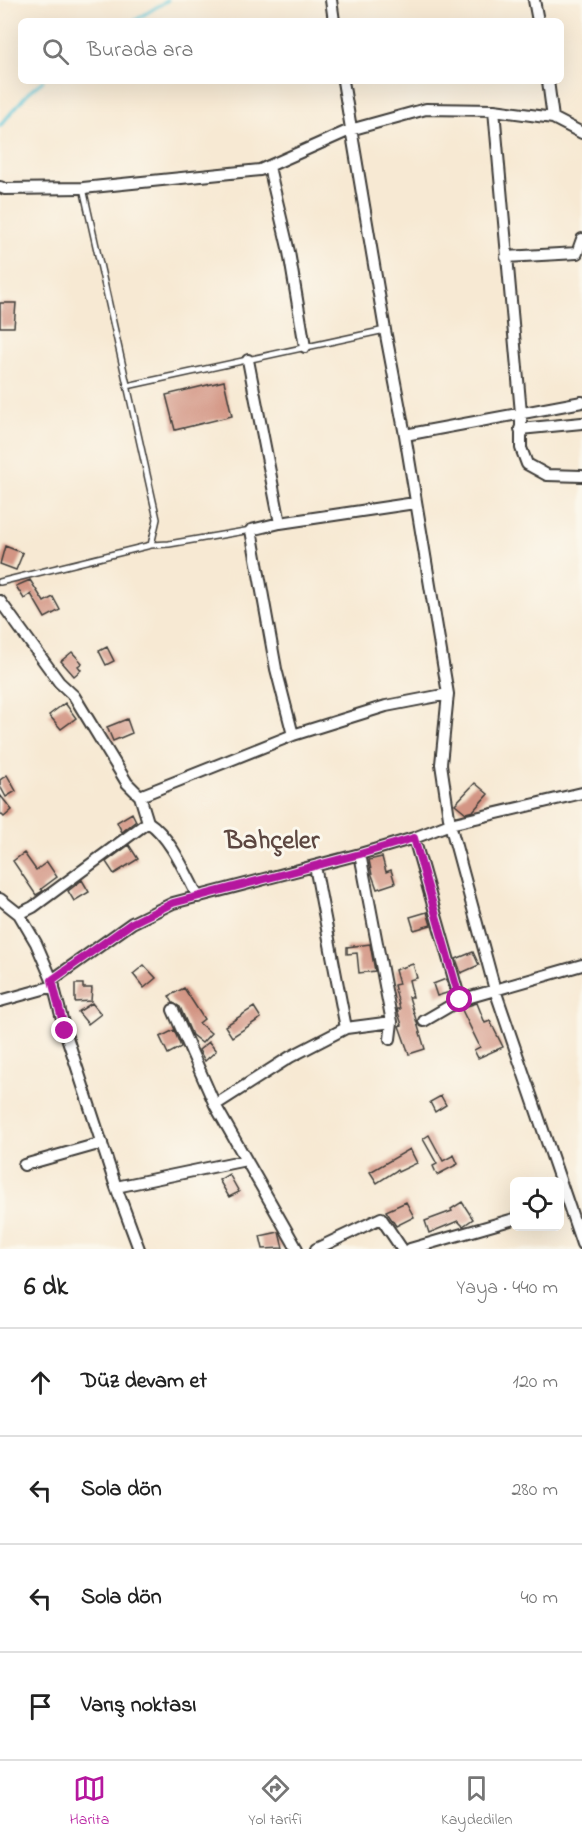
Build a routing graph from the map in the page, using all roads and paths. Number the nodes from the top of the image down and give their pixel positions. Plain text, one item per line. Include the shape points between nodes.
1 (331, 0) edge
2 (534, 0) edge
3 (334, 18) edge
4 (537, 18) edge
5 (343, 84) edge
6 (548, 84) edge
7 (494, 110) junction
8 (553, 118) junction
9 (350, 130) junction
10 (582, 133) edge
11 (269, 167) junction
12 (83, 188) junction
13 (2, 191) edge
14 (582, 239) edge
15 (506, 257) junction
16 (385, 330) junction
17 (305, 347) junction
18 (248, 360) junction
19 (127, 386) junction
20 (582, 402) edge
21 (521, 413) junction
22 (582, 423) edge
23 (520, 429) junction
24 (405, 435) junction
25 (582, 476) edge
26 (415, 502) junction
27 (280, 523) junction
28 (251, 530) junction
29 (151, 545) junction
30 (0, 582) edge
31 (0, 601) edge
32 (448, 694) junction
33 (293, 735) junction
34 (582, 793) edge
35 (140, 795) junction
36 (148, 822) junction
37 (450, 824) junction
38 (414, 838) junction
39 (360, 854) junction
40 (315, 866) junction
41 (198, 897) junction
42 (0, 899) edge
43 (19, 914) junction
44 (582, 965) edge
45 (53, 983) junction
46 (495, 990) junction
47 (460, 1000) junction
48 (0, 1001) edge
49 (173, 1010) dead end
50 (424, 1021) dead end
51 (392, 1022) junction
52 (346, 1028) junction
53 (390, 1039) dead end
54 (215, 1106) junction
55 (102, 1143) junction
56 (246, 1160) junction
57 (24, 1165) dead end
58 (555, 1177) edge
59 (116, 1187) junction
60 (564, 1205) edge
61 (510, 1220) edge
62 (582, 1244) edge
63 (139, 1249) edge
64 (297, 1249) edge
65 (316, 1249) edge
66 (402, 1249) edge
67 (410, 1249) edge

1 - 3 street
2 - 4 street
5 - 9 street
6 - 8 street
7 - 8 street
7 - 9 street via 426,110
7 - 15 street
8 - 10 street
9 - 11 street
9 - 16 street
11 - 12 street
11 - 17 street
12 - 13 street
12 - 19 lane
14 - 15 street via 577,253
15 - 21 street
16 - 17 lane
16 - 24 street
17 - 18 lane
18 - 19 lane
18 - 27 street
19 - 29 lane via 157,519
20 - 21 street
21 - 23 street
21 - 24 street
22 - 23 street
23 - 25 street via 526,464 547,475
24 - 26 street
26 - 27 street
26 - 32 street
27 - 28 street
28 - 29 lane
28 - 33 street via 276,669
29 - 30 lane
31 - 35 street via 59,682 74,696 127,783
32 - 33 street via 386,706
32 - 37 street via 441,764
33 - 35 street
34 - 37 street
35 - 36 street
36 - 41 street via 168,843
36 - 43 street
37 - 38 street
37 - 46 street
38 - 39 street
38 - 47 street
39 - 40 street
39 - 51 street
40 - 41 street
40 - 52 street
41 - 45 street via 173,903 132,923
42 - 43 street
43 - 45 street
44 - 46 street
45 - 48 street
45 - 55 street
46 - 47 street
46 - 58 street
47 - 50 street
49 - 54 street
51 - 52 street
51 - 53 street
52 - 54 street
54 - 56 street
55 - 57 street
55 - 59 street
56 - 59 street
56 - 64 street
59 - 63 street
60 - 62 street
61 - 67 street
65 - 66 street via 381,1218

